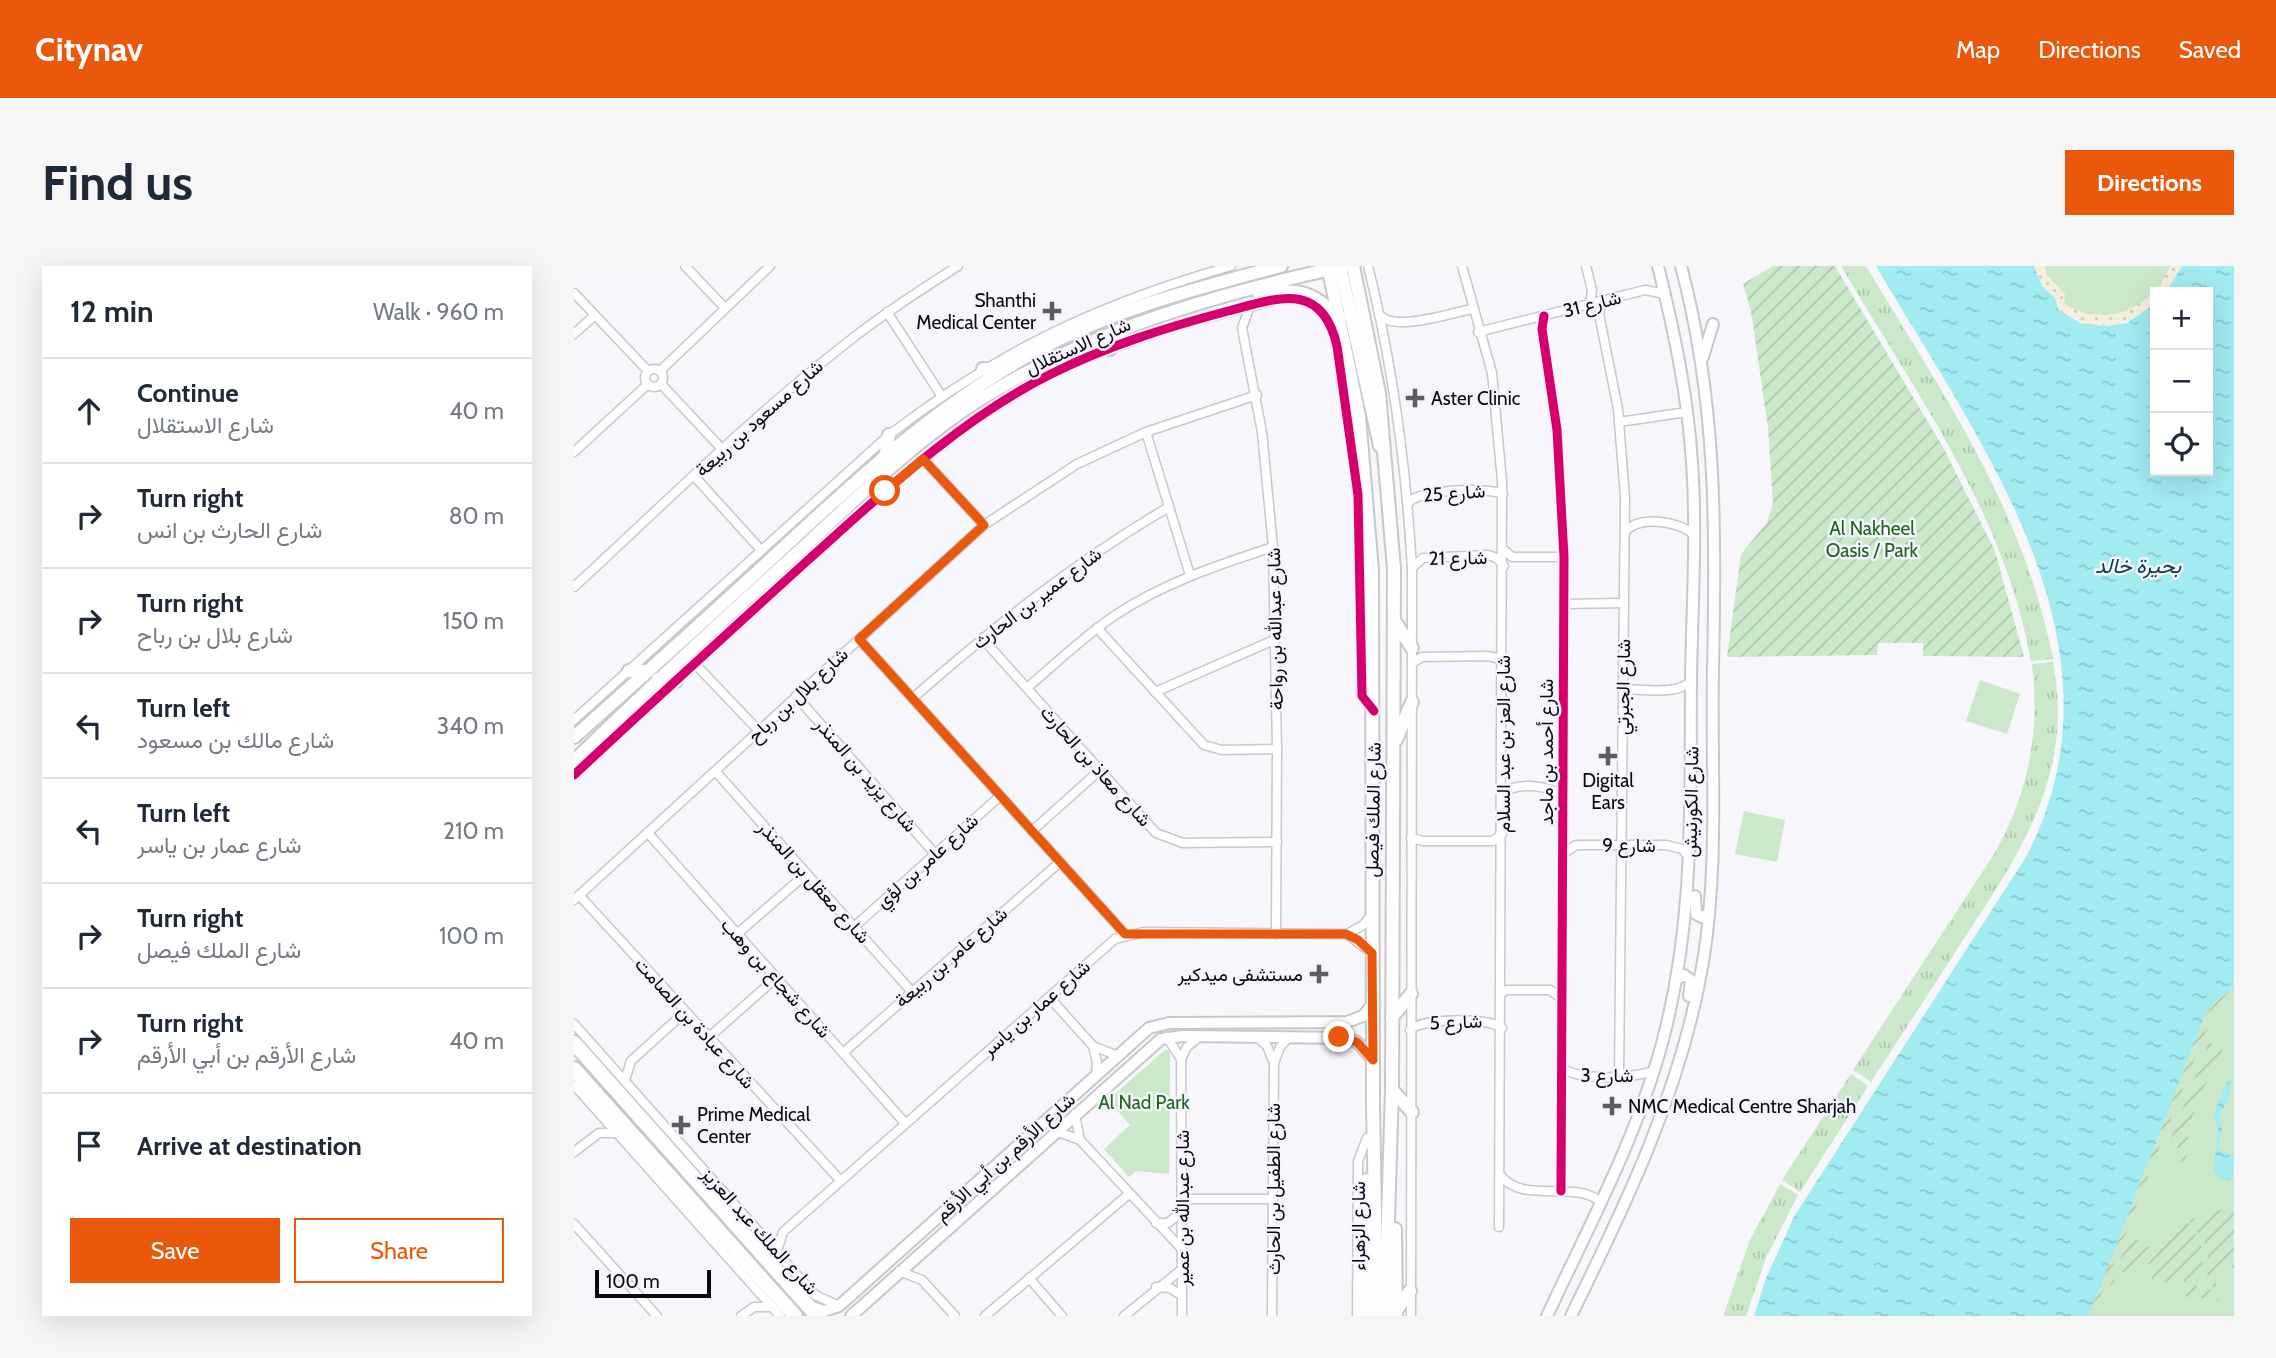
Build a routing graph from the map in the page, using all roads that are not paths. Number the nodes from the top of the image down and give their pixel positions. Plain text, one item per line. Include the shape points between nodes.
1 (685, 266) edge
2 (770, 266) edge
3 (958, 266) edge
4 (1228, 266) edge
5 (1368, 266) edge
6 (1586, 266) edge
7 (1658, 266) edge
8 (1681, 266) edge
9 (1276, 267) edge
10 (1339, 267) edge
11 (1463, 267) edge
12 (1207, 269) edge
13 (1253, 273) junction
14 (574, 293) edge
15 (1238, 293) junction
16 (1665, 294) junction
17 (1602, 302) junction
18 (1590, 304) junction
19 (1110, 305) junction
20 (1250, 306) junction
21 (725, 309) junction
22 (1472, 309) junction
23 (887, 312) junction
24 (1225, 312) junction
25 (1379, 314) junction
26 (595, 315) junction
27 (1544, 316) junction
28 (1341, 320) junction
29 (1103, 322) junction
30 (1713, 324) dead end
31 (1127, 326) junction
32 (1242, 328) junction
33 (1478, 332) junction
34 (574, 334) edge
35 (1040, 349) junction
36 (1110, 349) junction
37 (1702, 360) junction
38 (983, 369) junction
39 (1032, 370) junction
40 (660, 371) junction
41 (1001, 371) junction
42 (648, 372) junction
43 (1048, 375) junction
44 (1015, 380) junction
45 (648, 384) junction
46 (661, 384) junction
47 (941, 395) junction
48 (1256, 395) junction
49 (1687, 412) junction
50 (1619, 422) junction
51 (1146, 432) junction
52 (889, 435) junction
53 (722, 449) junction
54 (574, 452) edge
55 (885, 457) junction
56 (923, 459) junction
57 (694, 476) junction
58 (867, 489) junction
59 (885, 491) junction
60 (844, 493) junction
61 (1503, 495) junction
62 (1408, 504) junction
63 (1169, 508) junction
64 (834, 519) junction
65 (794, 521) junction
66 (811, 522) junction
67 (984, 525) junction
68 (1625, 532) junction
69 (1693, 534) junction
70 (1273, 547) junction
71 (761, 550) junction
72 (1504, 550) junction
73 (1564, 557) junction
74 (1504, 566) junction
75 (1412, 568) junction
76 (1714, 570) junction
77 (1190, 575) junction
78 (574, 587) edge
79 (745, 600) junction
80 (1624, 603) junction
81 (704, 604) junction
82 (1564, 604) junction
83 (744, 619) junction
84 (702, 622) junction
85 (1396, 623) junction
86 (1097, 628) junction
87 (1693, 634) junction
88 (982, 638) junction
89 (859, 639) junction
90 (1274, 640) junction
91 (1412, 648) junction
92 (1412, 663) junction
93 (695, 664) junction
94 (1504, 665) junction
95 (1713, 670) junction
96 (629, 671) junction
97 (653, 675) junction
98 (1691, 680) junction
99 (676, 681) junction
100 (1027, 688) junction
101 (1623, 688) junction
102 (1155, 692) junction
103 (796, 696) junction
104 (913, 698) junction
105 (1412, 702) junction
106 (1374, 711) junction
107 (574, 720) edge
108 (759, 731) junction
109 (574, 737) edge
110 (1394, 746) junction
111 (1277, 749) junction
112 (574, 761) edge
113 (1100, 770) junction
114 (716, 772) junction
115 (574, 775) edge
116 (1503, 794) junction
117 (1000, 796) junction
118 (1563, 797) junction
119 (1032, 831) junction
120 (648, 833) junction
121 (1502, 834) junction
122 (1411, 838) junction
123 (1277, 842) junction
124 (1622, 845) junction
125 (935, 854) junction
126 (1563, 854) junction
127 (1060, 862) junction
128 (1690, 866) junction
129 (806, 874) junction
130 (576, 897) edge
131 (1708, 914) junction
132 (1372, 915) junction
133 (854, 927) junction
134 (1276, 933) junction
135 (737, 934) junction
136 (1125, 934) junction
137 (1346, 934) junction
138 (1372, 953) junction
139 (776, 978) junction
140 (1676, 979) junction
141 (912, 992) junction
142 (1501, 993) junction
143 (1411, 994) junction
144 (1049, 998) junction
145 (1562, 999) junction
146 (1373, 1004) junction
147 (685, 1012) junction
148 (1392, 1017) junction
149 (1689, 1022) junction
150 (1329, 1023) junction
151 (574, 1024) edge
152 (1258, 1024) junction
153 (1502, 1028) junction
154 (1410, 1030) junction
155 (1205, 1036) junction
156 (1167, 1037) junction
157 (1257, 1037) junction
158 (1289, 1037) junction
159 (708, 1038) junction
160 (574, 1043) edge
161 (1093, 1046) junction
162 (843, 1053) junction
163 (585, 1055) junction
164 (1118, 1056) junction
165 (1181, 1059) junction
166 (607, 1060) junction
167 (1373, 1060) junction
168 (631, 1061) junction
169 (1274, 1063) junction
170 (1561, 1067) junction
171 (574, 1069) edge
172 (1654, 1070) junction
173 (1096, 1076) junction
174 (1619, 1076) junction
175 (625, 1080) junction
176 (574, 1085) edge
177 (1392, 1090) junction
178 (1373, 1106) junction
179 (1412, 1112) junction
180 (600, 1113) junction
181 (1075, 1114) junction
182 (905, 1123) junction
183 (1056, 1131) junction
184 (617, 1133) junction
185 (594, 1136) junction
186 (1367, 1138) junction
187 (1080, 1140) junction
188 (574, 1152) edge
189 (676, 1156) junction
190 (692, 1156) junction
191 (1500, 1175) junction
192 (840, 1180) junction
193 (1514, 1188) junction
194 (1561, 1191) junction
195 (1129, 1194) junction
196 (1182, 1199) junction
197 (1273, 1199) junction
198 (1499, 1199) junction
199 (1601, 1202) junction
200 (690, 1207) junction
201 (1182, 1211) junction
202 (1156, 1223) junction
203 (574, 1224) edge
204 (1499, 1227) dead end
205 (783, 1232) junction
206 (762, 1235) junction
207 (1181, 1248) junction
208 (916, 1256) junction
209 (775, 1258) junction
210 (1181, 1270) junction
211 (899, 1271) junction
212 (757, 1274) junction
213 (1029, 1278) junction
214 (922, 1280) junction
215 (862, 1287) junction
216 (1156, 1287) junction
217 (756, 1290) junction
218 (1410, 1291) junction
219 (1181, 1295) junction
220 (806, 1305) junction
221 (839, 1306) junction
222 (772, 1307) junction
223 (744, 1314) edge
224 (853, 1314) edge
225 (1392, 1314) edge
226 (657, 1316) edge
227 (780, 1316) edge
228 (795, 1316) edge
229 (817, 1316) edge
230 (955, 1316) edge
231 (985, 1316) edge
232 (1062, 1316) edge
233 (1124, 1316) edge
234 (1181, 1316) edge
235 (1272, 1316) edge
236 (1357, 1316) edge
237 (1365, 1316) edge
238 (1377, 1316) edge
239 (1411, 1316) edge
240 (1547, 1316) edge
241 (1571, 1316) edge

1 - 21 street
2 - 21 street
3 - 23 street, شارع مسعود بن ربيعة
4 - 12 street, شارع الاستقلال
4 - 13 street
5 - 25 street, شارع الملك فيصل
6 - 18 street via 1592,289
7 - 16 main road, شارع الكورنيش
8 - 37 main road, شارع الكورنيش
9 - 13 main road, شارع الاستقلال
10 - 15 main road, شارع الاستقلال
10 - 28 main road, شارع الملك فيصل
10 - 85 main road, شارع الملك فيصل via 1372,352 1386,455
11 - 22 street, شارع العز بن عبد السلام
12 - 19 street, شارع الاستقلال
13 - 29 main road, شارع الاستقلال
14 - 26 street
15 - 28 main road via 1306,293
15 - 31 main road, شارع الاستقلال
16 - 17 street, شارع 31 via 1645,290
16 - 49 main road, شارع الكورنيش
17 - 18 street, شارع 31
17 - 50 street, شارع الجبرتي via 1599,314
18 - 27 street, شارع 31
19 - 29 main road
19 - 38 street, شارع الاستقلال via 1042,335
20 - 24 street, شارع الاستقلال
20 - 32 street
20 - 106 street, شارع الاستقلال via 1297,298 1318,307 1333,329 1359,495 1362,696
21 - 40 street
22 - 25 street via 1398,324 1384,321
22 - 33 street, شارع العز بن عبد السلام
23 - 47 street
23 - 53 street, شارع مسعود بن ربيعة
24 - 32 street
24 - 36 street, شارع الاستقلال
25 - 62 street, شارع الملك فيصل via 1396,401
26 - 34 street
26 - 42 street
27 - 33 street, شارع 31
27 - 73 street, شارع أحمد بن ماجد via 1542,329 1559,443
28 - 106 main road, شارع الملك فيصل via 1368,497
29 - 35 main road, شارع الاستقلال
30 - 37 main road
31 - 36 main road
31 - 39 main road, شارع الاستقلال
32 - 48 street, شارع عبدالله بن رواحة
33 - 61 street, شارع العز بن عبد السلام via 1495,392
35 - 41 main road, شارع الاستقلال
35 - 44 main road via 1046,355 1018,370
36 - 43 street, شارع الاستقلال
37 - 76 main road, شارع الكورنيش via 1714,468
38 - 41 main road
38 - 47 street, شارع الاستقلال
39 - 43 main road
39 - 44 main road, شارع الاستقلال
40 - 42 street
40 - 46 street
41 - 55 main road, شارع الاستقلال via 950,403
42 - 45 street
43 - 56 street, شارع الاستقلال via 971,422
44 - 58 main road, شارع الاستقلال via 949,421
45 - 46 street
45 - 54 street
46 - 53 street
47 - 52 street, شارع الاستقلال
48 - 51 street, شارع بلال بن رباح
48 - 70 street, شارع عبدالله بن رواحة
49 - 50 street
49 - 69 main road, شارع الكورنيش
50 - 68 street, شارع الجبرتي
51 - 63 street
51 - 67 street, شارع بلال بن رباح via 1069,469
52 - 55 main road
52 - 65 street, شارع الاستقلال
53 - 57 street, شارع مسعود بن ربيعة
55 - 60 main road, شارع الاستقلال
56 - 59 street, شارع الاستقلال
56 - 67 street
57 - 71 street
57 - 78 street, شارع مسعود بن ربيعة
58 - 59 main road
58 - 64 main road, شارع الاستقلال
59 - 83 street, شارع الاستقلال
60 - 64 main road via 828,515
60 - 66 main road, شارع الاستقلال
61 - 62 street, شارع 25 via 1485,489 1418,495
61 - 72 street, شارع العز بن عبد السلام
62 - 75 street, شارع الملك فيصل
63 - 77 street
63 - 88 street, شارع عمير بن الحارث via 1119,536
64 - 79 main road, شارع الاستقلال
65 - 66 main road
65 - 71 street, شارع الاستقلال
66 - 84 main road, شارع الاستقلال
67 - 89 street, شارع بلال بن رباح
68 - 69 street via 1636,524 1674,524
68 - 80 street, شارع الجبرتي
69 - 76 main road via 1700,544 1700,568 1708,573
69 - 87 main road, شارع الكورنيش
70 - 77 street
70 - 90 street, شارع عبدالله بن رواحة
71 - 81 street, شارع الاستقلال
72 - 73 street, شارع 21 via 1512,557
72 - 74 street, شارع العز بن عبد السلام
73 - 82 street, شارع أحمد بن ماجد
74 - 75 street, شارع 21 via 1488,555 1423,558
74 - 94 street, شارع العز بن عبد السلام
75 - 91 street, شارع الملك فيصل
76 - 95 main road, شارع الكورنيش
77 - 86 street via 1153,592
79 - 83 main road
79 - 97 main road, شارع الاستقلال
80 - 82 street
80 - 101 street, شارع الجبرتي
81 - 84 main road
81 - 96 street, شارع الاستقلال
82 - 118 street, شارع أحمد بن ماجد
83 - 93 street, شارع الاستقلال
84 - 97 main road, شارع الاستقلال
85 - 91 main road
85 - 110 main road, شارع الملك فيصل
86 - 100 street
86 - 102 street
87 - 95 main road via 1699,630 1706,634 1707,662
87 - 98 main road, شارع الكورنيش
88 - 100 street, شارع معاذ بن الحارث
88 - 104 street, شارع عمير بن الحارث
89 - 103 street, شارع بلال بن رباح
89 - 104 street
90 - 102 street
90 - 111 street, شارع عبدالله بن رواحة
91 - 92 street, شارع الملك فيصل
92 - 94 street via 1422,657 1487,656
92 - 105 street, شارع الملك فيصل
93 - 99 street, شارع الاستقلال
93 - 108 street
94 - 116 street, شارع العز بن عبد السلام
95 - 131 main road, شارع الكورنيش via 1713,848
96 - 97 main road
96 - 107 street, شارع الاستقلال
97 - 99 main road
97 - 109 main road, شارع الاستقلال
97 - 112 main road, شارع الاستقلال
98 - 101 street via 1675,689
98 - 128 main road, شارع الكورنيش
99 - 115 street, شارع الاستقلال
100 - 113 street, شارع معاذ بن الحارث
101 - 124 street, شارع الجبرتي
102 - 111 street via 1204,745 1222,750
103 - 108 street, شارع بلال بن رباح
103 - 125 street, شارع يزيد بن المنذر
104 - 117 street
105 - 110 main road
105 - 122 street, شارع الملك فيصل
106 - 132 main road, شارع الملك فيصل
108 - 114 street, شارع بلال بن رباح
110 - 148 main road, شارع الملك فيصل
111 - 123 street, شارع عبدالله بن رواحة
113 - 119 street
113 - 123 street, شارع معاذ بن الحارث via 1156,833 1171,841
114 - 120 street, شارع بلال بن رباح
114 - 129 street, شارع معقل بن المنذر
116 - 118 street via 1510,787 1547,788
116 - 121 street, شارع العز بن عبد السلام
117 - 119 street
117 - 125 street, شارع عامر بن لؤي
118 - 126 street, شارع أحمد بن ماجد
119 - 127 street
120 - 130 street, شارع بلال بن رباح
120 - 135 street, شارع شجاع بن وهب
121 - 122 street via 1493,841
121 - 142 street, شارع العز بن عبد السلام
122 - 143 street, شارع الملك فيصل
123 - 134 street, شارع عبدالله بن رواحة
124 - 126 street, شارع 9 via 1576,845
124 - 128 street, شارع 9 via 1678,847
124 - 174 street, شارع الجبرتي
125 - 133 street, شارع عامر بن لؤي
126 - 145 street, شارع أحمد بن ماجد
127 - 136 street
127 - 141 street, شارع عامر بن ربيعة
128 - 131 main road via 1696,881 1695,912 1700,917
128 - 140 main road, شارع الكورنيش
129 - 133 street, شارع معقل بن المنذر
129 - 135 street
130 - 147 street, شارع عبادة بن الصامت
131 - 149 main road, شارع الكورنيش
132 - 137 street
132 - 138 main road, شارع الملك فيصل
133 - 141 street, شارع معقل بن المنذر
134 - 136 street
134 - 137 street
135 - 139 street, شارع شجاع بن وهب
136 - 144 street, شارع عمار بن ياسر
137 - 138 street
138 - 146 main road, شارع الملك فيصل
139 - 159 street
139 - 162 street, شارع شجاع بن وهب
140 - 149 main road via 1684,975 1691,980
140 - 172 main road, شارع الكورنيش
141 - 162 street, شارع عامر بن ربيعة
142 - 145 street via 1550,990
142 - 153 street, شارع العز بن عبد السلام
143 - 148 main road
143 - 154 street, شارع الملك فيصل
144 - 161 street
144 - 182 street, شارع عمار بن ياسر
145 - 170 street, شارع أحمد بن ماجد
146 - 150 main road, شارع الأرقم بن أبي الأرقم via 1358,1019
146 - 167 main road, شارع الملك فيصل
147 - 159 street, شارع عبادة بن الصامت
147 - 168 street
148 - 177 main road, شارع الملك فيصل
149 - 241 main road, شارع الكورنيش via 1651,1146
150 - 152 main road, شارع الأرقم بن أبي الأرقم
150 - 158 main road via 1337,1027 1335,1031
151 - 166 street, شارع الملك عبد العزيز
152 - 155 main road via 1248,1030 1212,1029
152 - 164 main road, شارع الأرقم بن أبي الأرقم via 1162,1023 1149,1028
153 - 154 street, شارع 5 via 1491,1021 1425,1023
153 - 191 street, شارع العز بن عبد السلام
154 - 179 street, شارع الملك فيصل
155 - 156 main road
155 - 157 main road
155 - 165 street via 1187,1047
156 - 165 street
156 - 181 main road, شارع الأرقم بن أبي الأرقم via 1148,1047
157 - 158 main road
157 - 169 street
158 - 167 main road via 1351,1039
158 - 169 street, شارع الطفيل بن الحارث
159 - 192 street, شارع عبادة بن الصامت
160 - 163 highway, شارع الملك عبد العزيز
161 - 164 street
161 - 173 street
162 - 182 street, شارع شجاع بن وهب
163 - 166 highway
163 - 189 highway, شارع الملك عبد العزيز
164 - 173 main road, شارع الأرقم بن أبي الأرقم
165 - 196 street, شارع عبدالله بن عمير
166 - 168 street
166 - 175 street, شارع الملك عبد العزيز
167 - 178 main road, شارع الملك فيصل
168 - 175 street
169 - 197 street, شارع الطفيل بن الحارث
170 - 174 street, شارع 3 via 1574,1076
170 - 194 street, شارع أحمد بن ماجد
171 - 200 highway, شارع الملك عبد العزيز
172 - 174 street, شارع 3
172 - 199 main road, شارع الكورنيش
173 - 215 main road, شارع الأرقم بن أبي الأرقم
175 - 190 street, شارع الملك عبد العزيز
176 - 180 street, شارع الملك عبد العزيز
177 - 179 main road
177 - 225 main road, شارع الملك فيصل via 1391,1124 1397,1139
178 - 186 main road
178 - 238 main road, شارع الملك فيصل
179 - 218 street, شارع الملك فيصل
180 - 184 street, شارع الملك عبد العزيز
180 - 185 street
181 - 183 main road, شارع الأرقم بن أبي الأرقم
181 - 187 street
182 - 192 street, شارع عمار بن ياسر
183 - 187 street
183 - 208 main road, شارع الأرقم بن أبي الأرقم
184 - 185 street
184 - 200 street, شارع الملك عبد العزيز
185 - 188 street
186 - 236 street, شارع الزهراء via 1358,1161
186 - 237 main road
187 - 195 street
189 - 190 highway
189 - 209 highway, شارع الملك عبد العزيز
190 - 206 street, شارع الملك عبد العزيز
191 - 193 street
191 - 198 street, شارع العز بن عبد السلام
192 - 205 street, شارع عمار بن ياسر
193 - 194 street
193 - 198 street
194 - 199 street via 1586,1193
195 - 202 street
195 - 213 street
196 - 197 street
196 - 201 street, شارع عبدالله بن عمير
197 - 235 street, شارع الطفيل بن الحارث
198 - 204 street, شارع العز بن عبد السلام
199 - 240 main road, شارع الكورنيش
200 - 212 highway, شارع الملك عبد العزيز
200 - 217 street, شارع الملك عبد العزيز
201 - 202 street via 1168,1223
201 - 207 street, شارع عبدالله بن عمير
202 - 207 street
203 - 226 street
205 - 206 street
205 - 209 street
206 - 209 street, شارع الملك عبد العزيز
207 - 210 street, شارع عبدالله بن عمير
208 - 211 main road, شارع الأرقم بن أبي الأرقم
208 - 214 street
209 - 220 highway, شارع الملك عبد العزيز
209 - 221 street, شارع الملك عبد العزيز via 816,1295
210 - 216 street
210 - 219 street, شارع عبدالله بن عمير
211 - 214 street
211 - 224 main road, شارع الأرقم بن أبي الأرقم
212 - 217 highway
212 - 228 highway, شارع الملك عبد العزيز
213 - 231 street
213 - 232 street
214 - 230 street
215 - 221 main road, شارع الأرقم بن أبي الأرقم
215 - 224 main road via 848,1305
216 - 219 street
216 - 233 street
217 - 222 street, شارع الملك عبد العزيز
217 - 223 street
218 - 225 main road
218 - 239 street, شارع الملك فيصل
219 - 234 street, شارع عبدالله بن عمير
220 - 221 main road via 824,1311
220 - 229 highway, شارع الملك عبد العزيز
222 - 223 street via 759,1306
222 - 227 street, شارع الملك عبد العزيز

